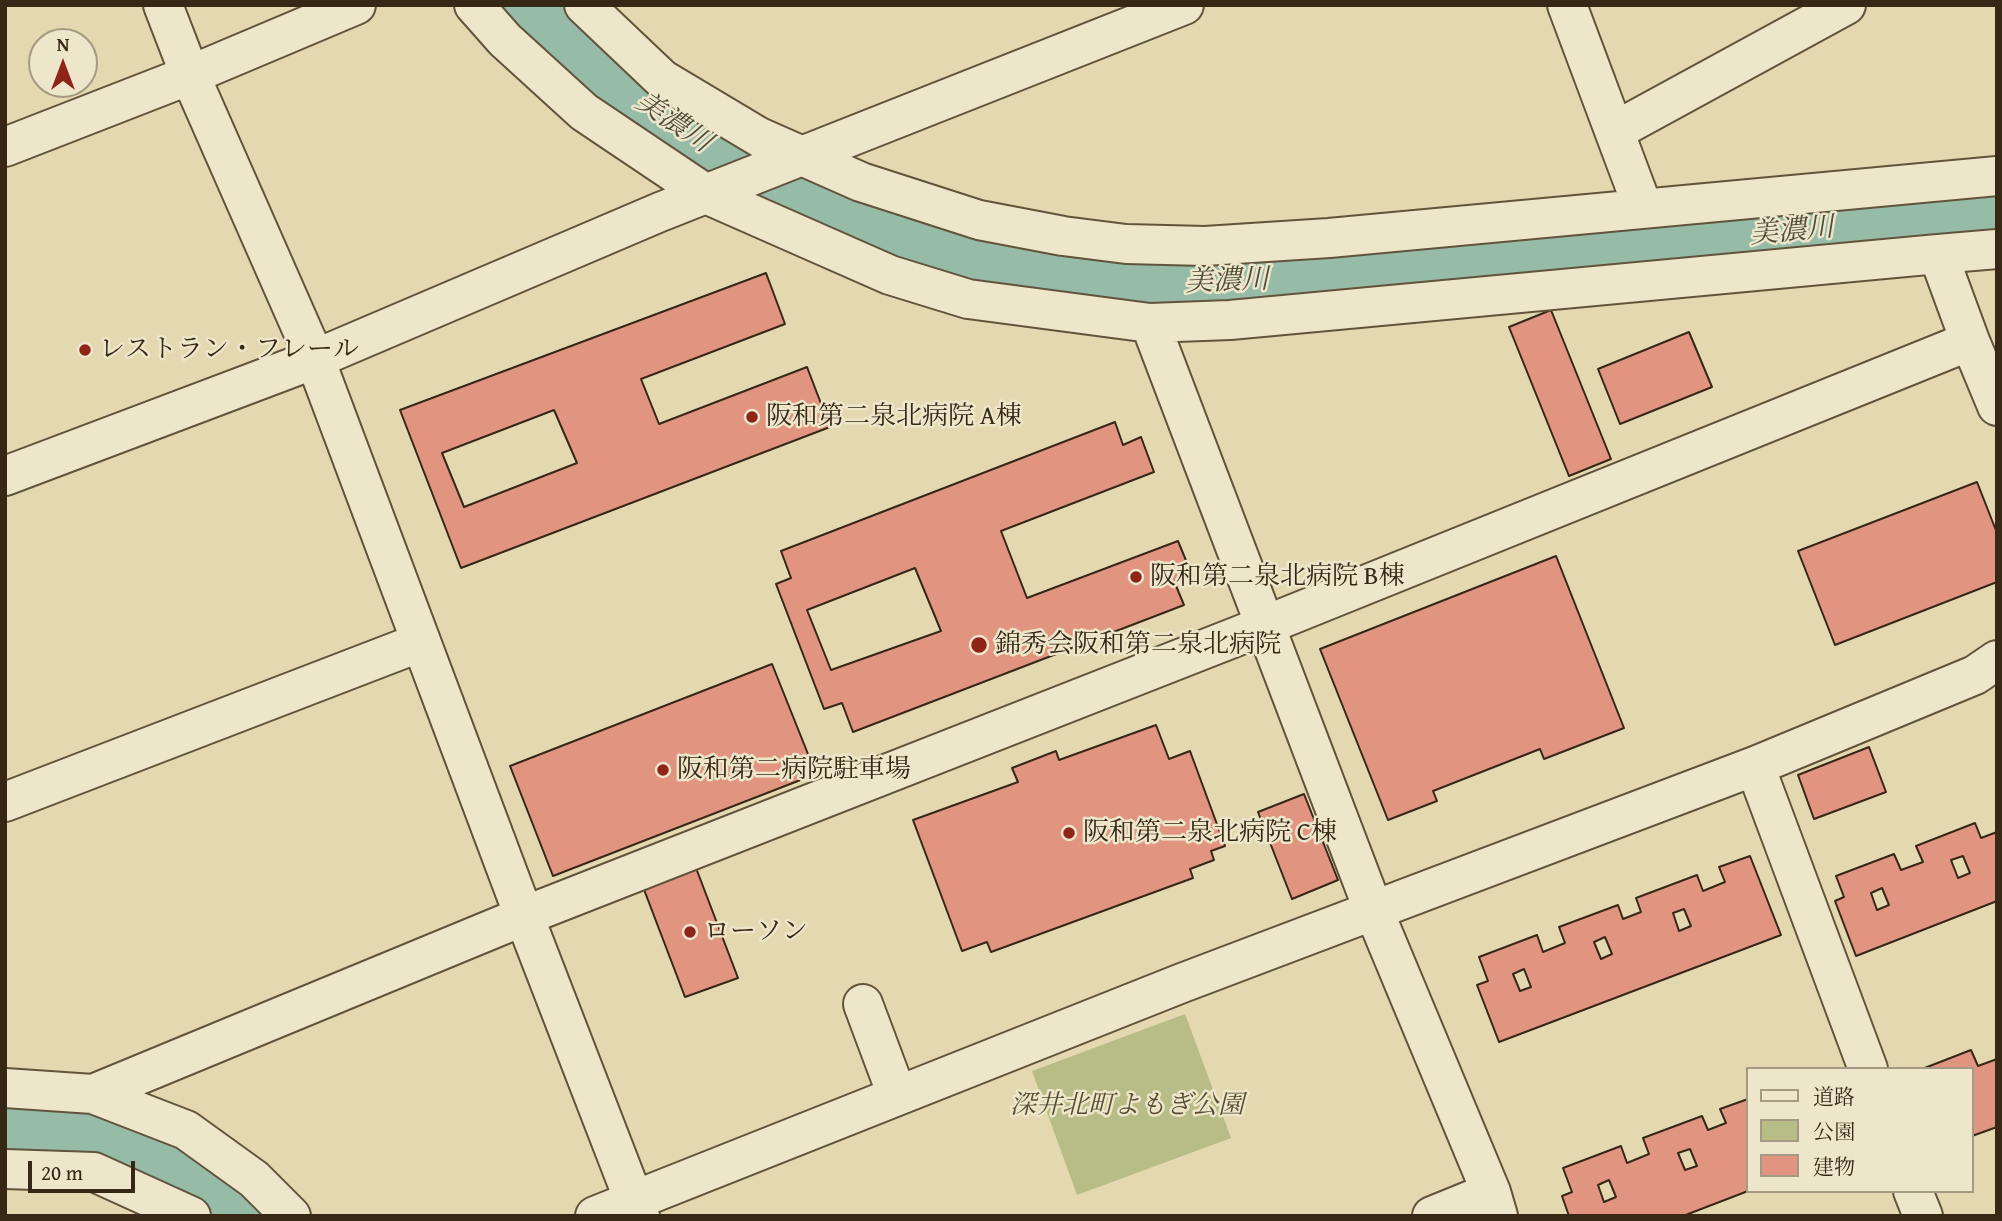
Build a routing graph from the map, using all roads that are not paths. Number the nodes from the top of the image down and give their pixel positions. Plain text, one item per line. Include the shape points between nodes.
1 (163, 5) edge
2 (356, 5) edge
3 (474, 5) edge
4 (584, 5) edge
5 (1184, 5) edge
6 (1567, 5) edge
7 (1846, 5) edge
8 (190, 75) junction
9 (1615, 131) junction
10 (5, 147) edge
11 (792, 161) junction
12 (1997, 176) edge
13 (720, 189) junction
14 (1643, 208) junction
15 (1997, 249) edge
16 (1938, 254) junction
17 (1150, 323) junction
18 (1969, 341) junction
19 (315, 359) junction
20 (1997, 406) edge
21 (5, 476) edge
22 (1266, 625) junction
23 (421, 642) junction
24 (1997, 660) edge
25 (1755, 766) junction
26 (5, 802) edge
27 (1373, 909) junction
28 (524, 916) junction
29 (863, 1004) dead end
30 (1867, 1067) edge
31 (5, 1088) edge
32 (93, 1094) junction
33 (897, 1095) junction
34 (5, 1169) edge
35 (1914, 1193) edge
36 (1495, 1204) edge
37 (637, 1208) edge
38 (191, 1216) edge
39 (291, 1216) edge
40 (595, 1216) edge
41 (1432, 1216) edge
42 (1923, 1216) edge

1 - 8 street
2 - 8 street
3 - 13 street via 584,112
4 - 11 street via 662,79
5 - 11 street
6 - 9 street
7 - 9 street
8 - 10 street
8 - 19 street
9 - 14 street
11 - 13 street
11 - 14 street via 979,220 1126,244 1265,243
12 - 14 street
13 - 17 street via 890,275 968,299
13 - 19 street
15 - 16 street
16 - 17 street via 1230,320
16 - 18 street
17 - 22 street
18 - 20 street
18 - 22 street
19 - 21 street
19 - 23 street
22 - 27 street
22 - 28 street
23 - 26 street
23 - 28 street
24 - 25 street via 1975,675
25 - 27 street
25 - 30 street
27 - 33 street
27 - 36 street
28 - 32 street
28 - 37 street
29 - 33 street
31 - 32 street
32 - 39 street via 186,1130 254,1179
33 - 37 street
34 - 38 street via 94,1172
35 - 42 street
36 - 41 street
37 - 40 street

